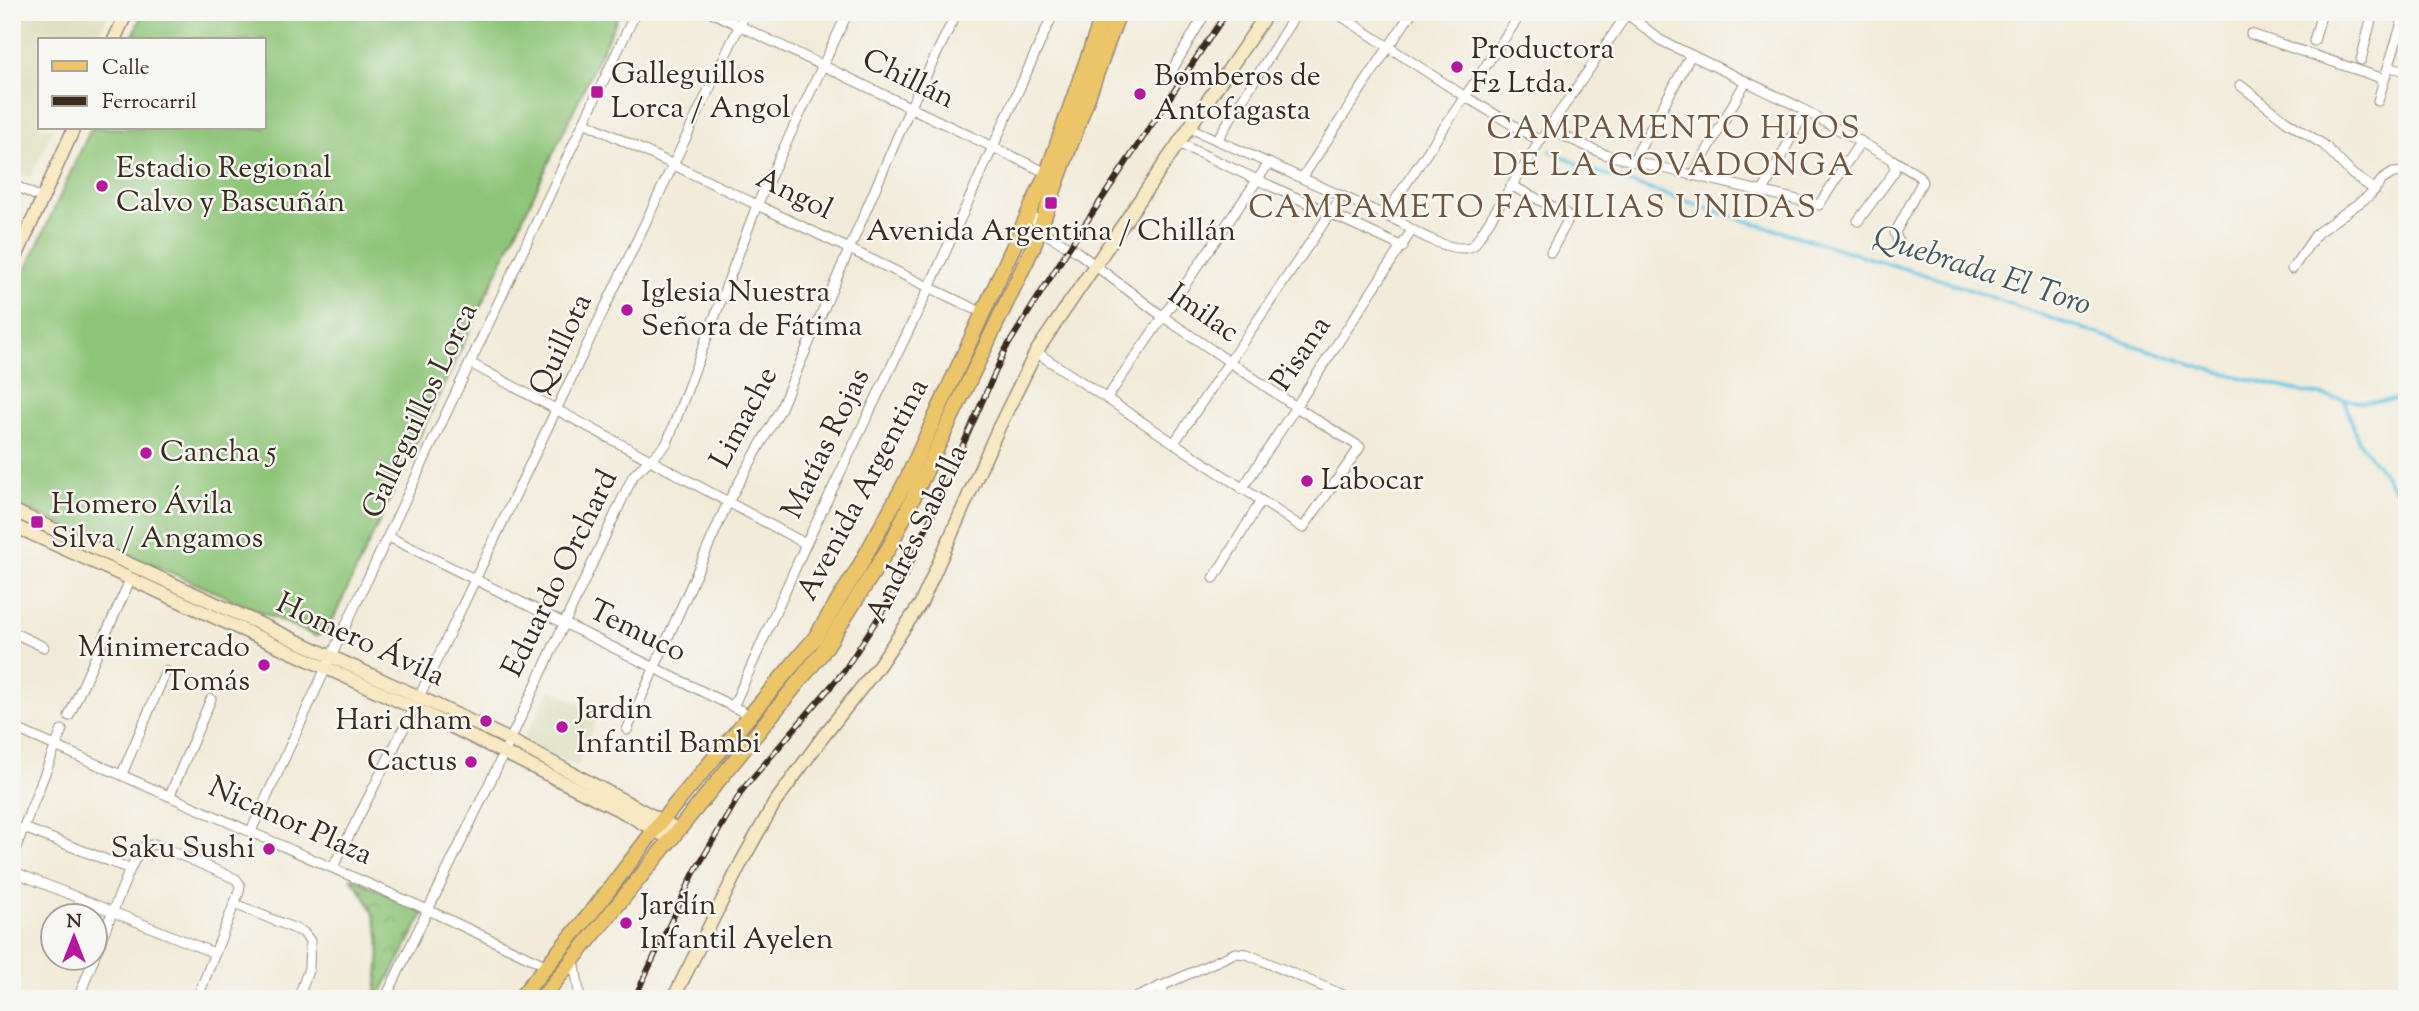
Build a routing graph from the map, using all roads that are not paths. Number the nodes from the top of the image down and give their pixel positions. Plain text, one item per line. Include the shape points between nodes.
1 (127, 12) edge
2 (636, 12) edge
3 (711, 12) edge
4 (746, 12) edge
5 (848, 12) edge
6 (957, 12) edge
7 (1054, 12) edge
8 (1104, 12) edge
9 (1119, 12) edge
10 (1206, 12) edge
11 (1268, 12) edge
12 (1297, 12) edge
13 (1335, 12) edge
14 (1412, 12) edge
15 (1522, 12) edge
16 (2322, 12) edge
17 (2373, 12) edge
18 (2405, 12) edge
19 (1626, 13) edge
20 (739, 26) junction
21 (2251, 34) dead end
22 (115, 38) edge
23 (2314, 41) dead end
24 (1389, 48) junction
25 (1690, 55) junction
26 (2361, 60) dead end
27 (822, 65) junction
28 (2390, 67) junction
29 (2407, 71) edge
30 (1168, 77) dead end
31 (2384, 79) junction
32 (1746, 81) junction
33 (2240, 85) dead end
34 (1464, 96) junction
35 (2378, 101) dead end
36 (910, 108) junction
37 (1805, 111) junction
38 (584, 122) junction
39 (1190, 128) junction
40 (1548, 129) junction
41 (73, 130) edge
42 (1217, 140) junction
43 (1540, 141) junction
44 (1861, 141) junction
45 (1180, 144) junction
46 (994, 147) junction
47 (1891, 159) junction
48 (1633, 161) junction
49 (1269, 163) junction
50 (674, 165) junction
51 (2407, 172) edge
52 (1047, 173) junction
53 (1693, 176) junction
54 (1303, 178) junction
55 (1257, 181) junction
56 (12, 184) edge
57 (1512, 186) junction
58 (2375, 190) junction
59 (1763, 191) junction
60 (1342, 196) junction
61 (43, 198) junction
62 (757, 205) junction
63 (1030, 210) junction
64 (1330, 215) junction
65 (1385, 215) junction
66 (1858, 221) dead end
67 (1040, 229) junction
68 (1412, 230) junction
69 (1899, 243) dead end
70 (1403, 247) junction
71 (850, 250) junction
72 (1552, 252) dead end
73 (12, 266) edge
74 (1096, 266) junction
75 (2292, 269) dead end
76 (929, 288) junction
77 (983, 313) junction
78 (1162, 316) junction
79 (1036, 352) junction
80 (1229, 362) junction
81 (470, 363) junction
82 (1107, 398) junction
83 (1296, 407) junction
84 (558, 410) junction
85 (1174, 443) junction
86 (652, 461) junction
87 (1242, 489) junction
88 (1261, 501) junction
89 (729, 502) junction
90 (12, 510) edge
91 (12, 525) edge
92 (389, 537) junction
93 (806, 544) junction
94 (1214, 578) dead end
95 (131, 579) junction
96 (475, 580) junction
97 (563, 623) junction
98 (12, 632) edge
99 (44, 647) dead end
100 (329, 662) junction
101 (653, 667) junction
102 (166, 671) dead end
103 (211, 699) dead end
104 (417, 703) junction
105 (733, 706) junction
106 (750, 715) junction
107 (69, 716) dead end
108 (12, 727) edge
109 (62, 730) dead end
110 (626, 730) dead end
111 (510, 740) junction
112 (55, 745) junction
113 (504, 753) junction
114 (122, 774) junction
115 (170, 795) junction
116 (659, 824) junction
117 (24, 828) junction
118 (251, 831) junction
119 (676, 835) junction
120 (12, 857) edge
121 (333, 867) junction
122 (130, 869) junction
123 (12, 872) edge
124 (235, 904) junction
125 (428, 909) junction
126 (112, 912) junction
127 (108, 922) edge
128 (214, 953) junction
129 (574, 959) junction
130 (547, 966) junction
131 (89, 972) edge
132 (1160, 986) junction
133 (1332, 996) edge
134 (78, 999) edge
135 (197, 999) edge
136 (298, 999) edge
137 (386, 999) edge
138 (519, 999) edge
139 (541, 999) edge
140 (580, 999) edge
141 (674, 999) edge
142 (1133, 999) edge
143 (1166, 999) edge
144 (1352, 999) edge

1 - 22 main road
2 - 38 street, Galleguillos Lorca
3 - 20 street, Chillán
4 - 20 street, Quillota
5 - 27 street, Eduardo Orchard
6 - 36 street, Limache
7 - 46 street, Matías Rojas
8 - 52 main road, Avenida Argentina
9 - 67 main road, Avenida Argentina
10 - 30 street
11 - 39 main road, Andrés Sabella
12 - 42 street
13 - 24 street
14 - 24 street
15 - 34 street
16 - 23 street
17 - 26 street
18 - 28 street
19 - 25 street via 1660,40
19 - 40 street
20 - 27 street, Chillán
20 - 50 street, Quillota
21 - 31 street
24 - 34 street
24 - 54 street
25 - 32 street
25 - 48 street
27 - 36 street, Chillán
27 - 62 street, Eduardo Orchard
28 - 29 street
28 - 31 street
31 - 35 street
32 - 37 street
32 - 53 street
33 - 58 street via 2324,145
34 - 43 street
34 - 65 street
36 - 46 street, Chillán
36 - 71 street, Limache
37 - 44 street
37 - 59 street
38 - 50 street, Angol
38 - 81 street, Galleguillos Lorca
39 - 42 street
39 - 45 main road, Andrés Sabella
40 - 43 street
40 - 48 street via 1604,154
41 - 61 main road
42 - 49 street
43 - 57 street
44 - 47 street
44 - 59 street via 1819,205
45 - 55 street
45 - 74 main road, Andrés Sabella
46 - 52 street, Chillán
46 - 76 street, Matías Rojas
47 - 66 street via 1894,172
47 - 69 street via 1922,182 1895,233
48 - 53 street
49 - 54 street
49 - 55 street
50 - 62 street, Angol
50 - 84 street, Quillota
51 - 58 street via 2393,173
52 - 63 main road, Avenida Argentina
53 - 59 street
54 - 60 street
55 - 64 street
55 - 78 street
56 - 61 street
57 - 68 street via 1467,249
57 - 72 street via 1569,218
58 - 75 street via 2318,233
60 - 64 street
60 - 65 street
61 - 73 main road
62 - 71 street, Angol
62 - 86 street, Eduardo Orchard via 677,419 667,443
63 - 67 street, Imilac
63 - 77 main road, Avenida Argentina
64 - 70 street
64 - 80 street
65 - 68 street
67 - 74 street, Imilac
67 - 119 main road, Avenida Argentina via 913,500 869,580 822,653
68 - 70 street, Pisana
70 - 83 street, Pisana
71 - 76 street, Angol
71 - 89 street, Limache via 780,410
74 - 78 street, Imilac
74 - 79 main road, Andrés Sabella
76 - 77 street, Angol
76 - 93 street, Matías Rojas
77 - 106 main road, Avenida Argentina via 906,481 858,569 815,638
78 - 80 street, Imilac
78 - 82 street
79 - 82 street
79 - 141 main road, Andrés Sabella via 921,603 774,804
80 - 83 street, Imilac
80 - 85 street
81 - 84 street
81 - 92 street, Galleguillos Lorca
82 - 85 street
83 - 87 street, Pisana
83 - 88 street, Imilac via 1360,447 1303,528
84 - 86 street
84 - 96 street, Quillota
85 - 87 street
86 - 89 street
86 - 97 street, Eduardo Orchard via 633,476
87 - 88 street
88 - 94 street
89 - 93 street
89 - 101 street, Limache
90 - 100 main road, Homero Ávila
91 - 95 main road, Homero Ávila
92 - 96 street, Temuco
92 - 100 street, Galleguillos Lorca
93 - 105 street, Matías Rojas
95 - 100 main road, Homero Ávila
95 - 107 street
96 - 97 street, Temuco
96 - 104 street, Quillota
97 - 101 street, Temuco
97 - 111 street, Eduardo Orchard
98 - 99 street
100 - 104 main road, Homero Ávila
100 - 118 street, Galleguillos Lorca
101 - 105 street, Temuco
101 - 110 street, Limache
102 - 114 street
103 - 115 street
104 - 111 main road, Homero Ávila
104 - 113 main road, Homero Ávila
104 - 121 street, Quillota
105 - 106 street, Temuco
106 - 116 main road, Avenida Argentina
108 - 112 street, Nicanor Plaza
109 - 112 street
111 - 113 street, Eduardo Orchard
111 - 116 main road, Homero Ávila
112 - 114 street, Nicanor Plaza
112 - 117 street
113 - 116 main road, Homero Ávila
113 - 125 street, Eduardo Orchard
114 - 115 street, Nicanor Plaza
115 - 118 street, Nicanor Plaza
116 - 119 main road, Homero Ávila
116 - 130 main road, Avenida Argentina
117 - 120 street
117 - 122 street
118 - 121 street, Nicanor Plaza
119 - 129 main road, Avenida Argentina
121 - 125 street, Nicanor Plaza
122 - 124 street via 141,848 155,844 236,879 240,886
122 - 126 street
123 - 126 street
124 - 128 street
124 - 136 street via 303,932 310,941 309,968
125 - 130 street, Nicanor Plaza
125 - 137 street, Eduardo Orchard
126 - 127 street
126 - 128 street
128 - 135 street
129 - 139 main road, Avenida Argentina
129 - 140 street
130 - 138 main road, Avenida Argentina
131 - 134 street
132 - 133 street via 1235,953 1247,954
132 - 142 street
132 - 143 street
133 - 144 street

